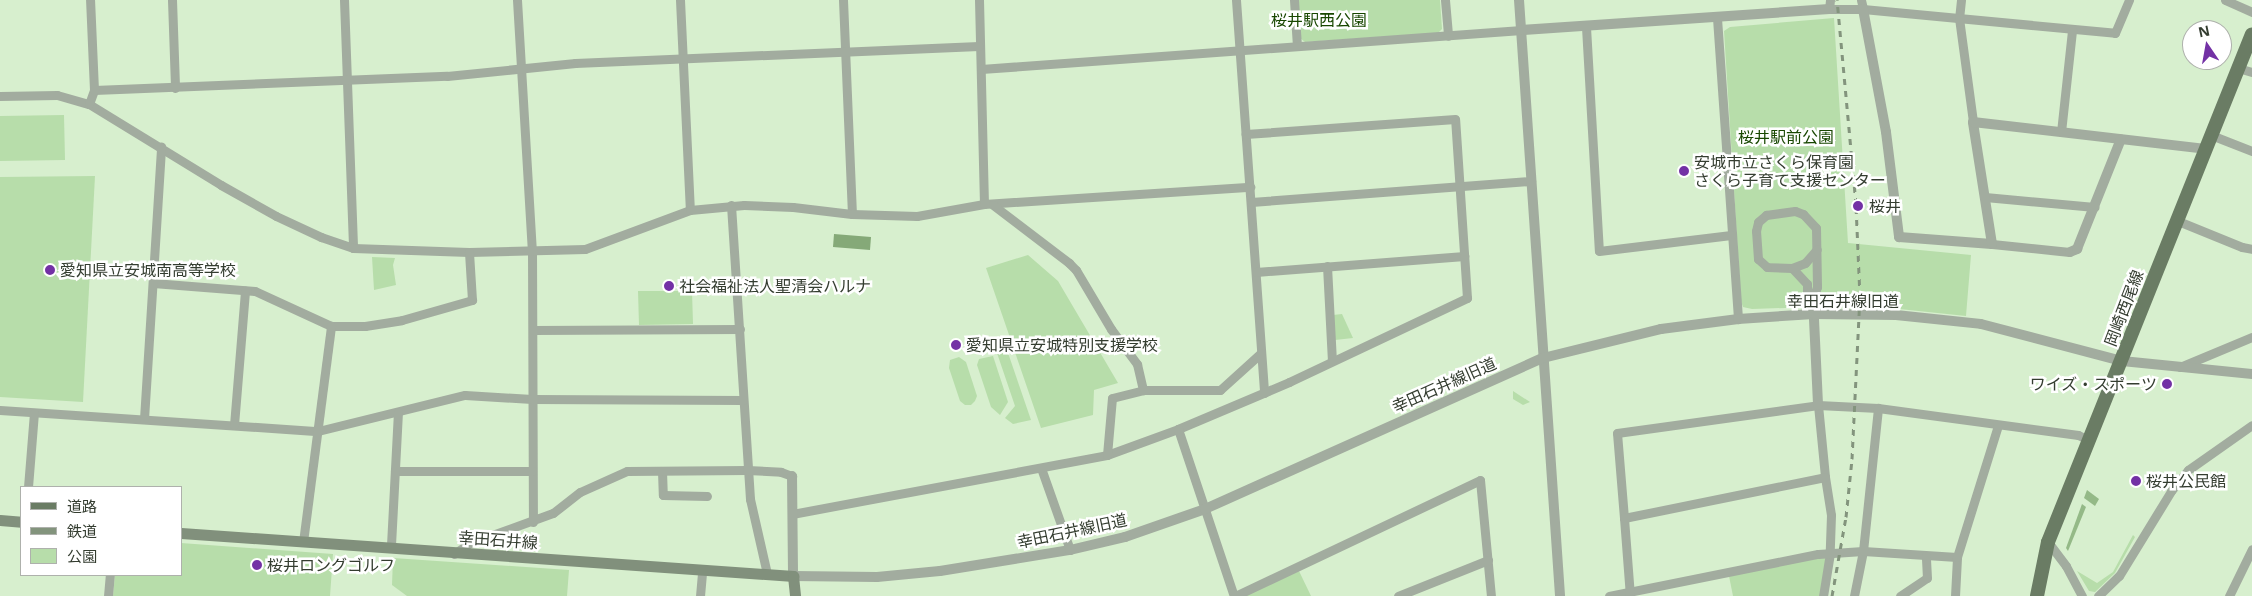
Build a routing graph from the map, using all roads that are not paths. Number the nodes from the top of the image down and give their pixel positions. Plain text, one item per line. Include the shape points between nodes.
1 (90, 0) edge
2 (172, 0) edge
3 (344, 0) edge
4 (517, 0) edge
5 (680, 0) edge
6 (844, 0) edge
7 (979, 0) edge
8 (1236, 0) edge
9 (1294, 0) edge
10 (1445, 0) edge
11 (1519, 0) edge
12 (1961, 0) edge
13 (2129, 0) edge
14 (2225, 0) edge
15 (1862, 4) edge
16 (1830, 5) edge
17 (2252, 12) edge
18 (1717, 18) junction
19 (1959, 18) junction
20 (1586, 27) junction
21 (1522, 30) junction
22 (2072, 30) junction
23 (2252, 34) edge
24 (1448, 36) junction
25 (979, 46) junction
26 (1297, 46) junction
27 (1239, 50) junction
28 (845, 52) junction
29 (683, 58) junction
30 (521, 68) junction
31 (981, 68) junction
32 (2245, 70) edge
33 (347, 79) junction
34 (175, 88) junction
35 (94, 90) junction
36 (0, 96) edge
37 (89, 104) junction
38 (1974, 122) junction
39 (2061, 132) junction
40 (1246, 134) junction
41 (2211, 135) junction
42 (2122, 139) junction
43 (161, 147) junction
44 (2205, 150) junction
45 (2252, 151) edge
46 (1531, 181) junction
47 (1459, 186) junction
48 (1250, 187) junction
49 (1985, 197) junction
50 (1251, 202) junction
51 (988, 205) junction
52 (731, 206) junction
53 (2095, 206) junction
54 (690, 210) junction
55 (852, 214) junction
56 (2178, 221) junction
57 (1731, 235) junction
58 (1992, 244) junction
59 (353, 248) junction
60 (2252, 248) edge
61 (1817, 249) junction
62 (532, 251) junction
63 (469, 252) junction
64 (2070, 252) joint
65 (1464, 256) junction
66 (1327, 266) junction
67 (1792, 268) junction
68 (1256, 272) junction
69 (153, 283) junction
70 (245, 290) junction
71 (1813, 298) junction
72 (1814, 314) junction
73 (1738, 318) junction
74 (331, 326) junction
75 (740, 329) junction
76 (533, 330) junction
77 (2252, 337) edge
78 (1261, 353) junction
79 (1543, 358) junction
80 (1332, 360) junction
81 (2122, 361) junction
82 (2180, 367) junction
83 (2252, 374) edge
84 (1143, 390) junction
85 (1264, 393) junction
86 (532, 399) junction
87 (743, 400) junction
88 (1818, 405) junction
89 (1878, 408) junction
90 (0, 410) edge
91 (34, 412) junction
92 (398, 412) junction
93 (144, 419) junction
94 (234, 425) junction
95 (1998, 425) junction
96 (2252, 425) edge
97 (1178, 429) junction
98 (318, 431) junction
99 (2089, 440) junction
100 (1107, 455) junction
101 (1041, 468) junction
102 (748, 470) junction
103 (395, 471) junction
104 (662, 471) junction
105 (532, 472) junction
106 (792, 476) joint
107 (1824, 477) junction
108 (28, 486) edge
109 (707, 496) dead end
110 (1205, 509) junction
111 (792, 514) junction
112 (1624, 518) junction
113 (0, 520) edge
114 (20, 522) edge
115 (533, 522) junction
116 (182, 533) edge
117 (303, 542) junction
118 (2048, 542) junction
119 (391, 545) dead end
120 (2252, 549) edge
121 (1070, 550) junction
122 (1863, 551) junction
123 (1830, 553) junction
124 (454, 554) junction
125 (1926, 556) junction
126 (1957, 557) junction
127 (1488, 560) junction
128 (702, 571) junction
129 (767, 574) junction
130 (110, 576) edge
131 (793, 576) junction
132 (1630, 594) edge
133 (108, 596) edge
134 (700, 596) edge
135 (795, 596) edge
136 (1234, 596) edge
137 (1398, 596) edge
138 (1491, 596) edge
139 (1560, 596) edge
140 (1609, 596) edge
141 (1823, 596) edge
142 (1854, 596) edge
143 (1861, 596) edge
144 (1900, 596) edge
145 (1955, 596) edge
146 (2037, 596) edge
147 (2082, 596) edge
148 (2098, 596) edge
149 (2229, 596) edge

1 - 35 street
2 - 34 street
3 - 33 street
4 - 30 street
5 - 29 street
6 - 28 street
7 - 25 street
8 - 27 street
9 - 26 street
10 - 24 street
11 - 21 street
12 - 19 street
13 - 22 street via 2115,33
14 - 17 street
15 - 16 street
15 - 19 street
15 - 58 street via 1886,132 1899,237
16 - 18 street
18 - 20 street
18 - 57 street
19 - 22 street
19 - 38 street
20 - 21 street
20 - 57 street via 1599,252
21 - 24 street
21 - 46 street
22 - 39 street
23 - 32 main road, 岡崎西尾線
24 - 26 street
25 - 28 street
25 - 31 street
26 - 27 street
27 - 31 street
27 - 40 street
28 - 29 street
28 - 55 street
29 - 30 street
29 - 54 street
30 - 33 street via 478,74
30 - 62 street
31 - 51 street
32 - 41 main road, 岡崎西尾線
33 - 34 street
33 - 59 street
34 - 35 street
35 - 37 street
36 - 37 street via 57,95
37 - 43 street
38 - 39 street
38 - 49 street
39 - 42 street
40 - 47 street via 1454,119
40 - 48 street
41 - 44 main road, 岡崎西尾線
41 - 45 street
42 - 44 street
42 - 53 street
43 - 59 street via 276,216
43 - 69 street
44 - 56 main road, 岡崎西尾線
46 - 47 street
46 - 79 street
47 - 50 street
47 - 65 street
48 - 50 street
48 - 51 street
49 - 53 street
49 - 58 street
50 - 68 street
51 - 55 street via 917,216
51 - 84 street via 1076,270 1111,329 1137,364
52 - 54 street
52 - 55 street via 794,207
52 - 75 street
53 - 64 street via 2077,248
54 - 62 street via 586,249
56 - 60 street
56 - 81 main road, 岡崎西尾線
57 - 73 street
58 - 64 street
59 - 63 street
61 - 67 street via 1805,263
61 - 67 street via 1816,228 1803,214 1795,211 1766,215 1758,222 1756,231 1758,259 1767,267
61 - 71 street via 1817,287
62 - 63 street
62 - 76 street
63 - 74 street via 472,300 402,320 365,326
65 - 66 street
65 - 80 street via 1467,298
66 - 68 street
66 - 80 street
67 - 71 street via 1807,284
68 - 78 street
69 - 70 street
69 - 93 street
70 - 74 street via 255,291
70 - 94 street
71 - 72 street
72 - 73 street, 幸田石井線旧道
72 - 81 street, 幸田石井線旧道 via 1896,315 1981,324
72 - 88 street
73 - 79 street, 幸田石井線旧道 via 1661,329
74 - 98 street
75 - 76 street
75 - 87 street
76 - 86 street
77 - 82 street
78 - 84 street via 1220,390
78 - 85 street
79 - 110 street, 幸田石井線旧道
79 - 139 street
80 - 85 street
81 - 82 street, 幸田石井線旧道
81 - 99 main road, 岡崎西尾線
82 - 83 street, 幸田石井線旧道
84 - 100 street via 1112,398
85 - 97 street
86 - 87 street
86 - 92 street via 465,395
86 - 105 street
87 - 102 street
88 - 89 street
88 - 107 street
88 - 112 street via 1617,433
89 - 95 street
89 - 122 street
90 - 91 street
91 - 93 street
91 - 108 street
92 - 98 street
92 - 103 street
93 - 94 street
94 - 98 street
95 - 99 street via 2078,435
95 - 126 street
96 - 148 street via 2188,470 2166,499 2119,576
97 - 100 street
97 - 110 street
98 - 117 street
99 - 118 main road, 岡崎西尾線
100 - 101 street
101 - 111 street
101 - 121 street
102 - 104 street
102 - 106 street
102 - 129 street via 750,500
103 - 105 street
103 - 119 street
104 - 109 street via 663,495
104 - 115 street via 627,471 580,492 553,513
105 - 115 street
106 - 111 street
107 - 112 street
107 - 123 street via 1831,515
110 - 121 street, 幸田石井線旧道 via 1125,537
110 - 136 street
111 - 131 street
112 - 132 street
113 - 114 main road
115 - 124 street via 470,543
116 - 117 main road, 幸田石井線
117 - 124 main road, 幸田石井線
118 - 146 main road, 岡崎西尾線
118 - 147 street
120 - 149 street
121 - 131 street, 幸田石井線旧道 via 940,571 877,576
122 - 123 street
122 - 125 street
122 - 142 street
123 - 132 street
123 - 141 street
124 - 128 main road, 幸田石井線
125 - 126 street
125 - 144 street via 1926,578
126 - 145 street
127 - 136 street via 1480,480
127 - 137 street
127 - 138 street
128 - 129 main road, 幸田石井線
128 - 134 street
129 - 131 main road, 幸田石井線
130 - 133 street
131 - 135 main road
132 - 140 street
142 - 143 street

